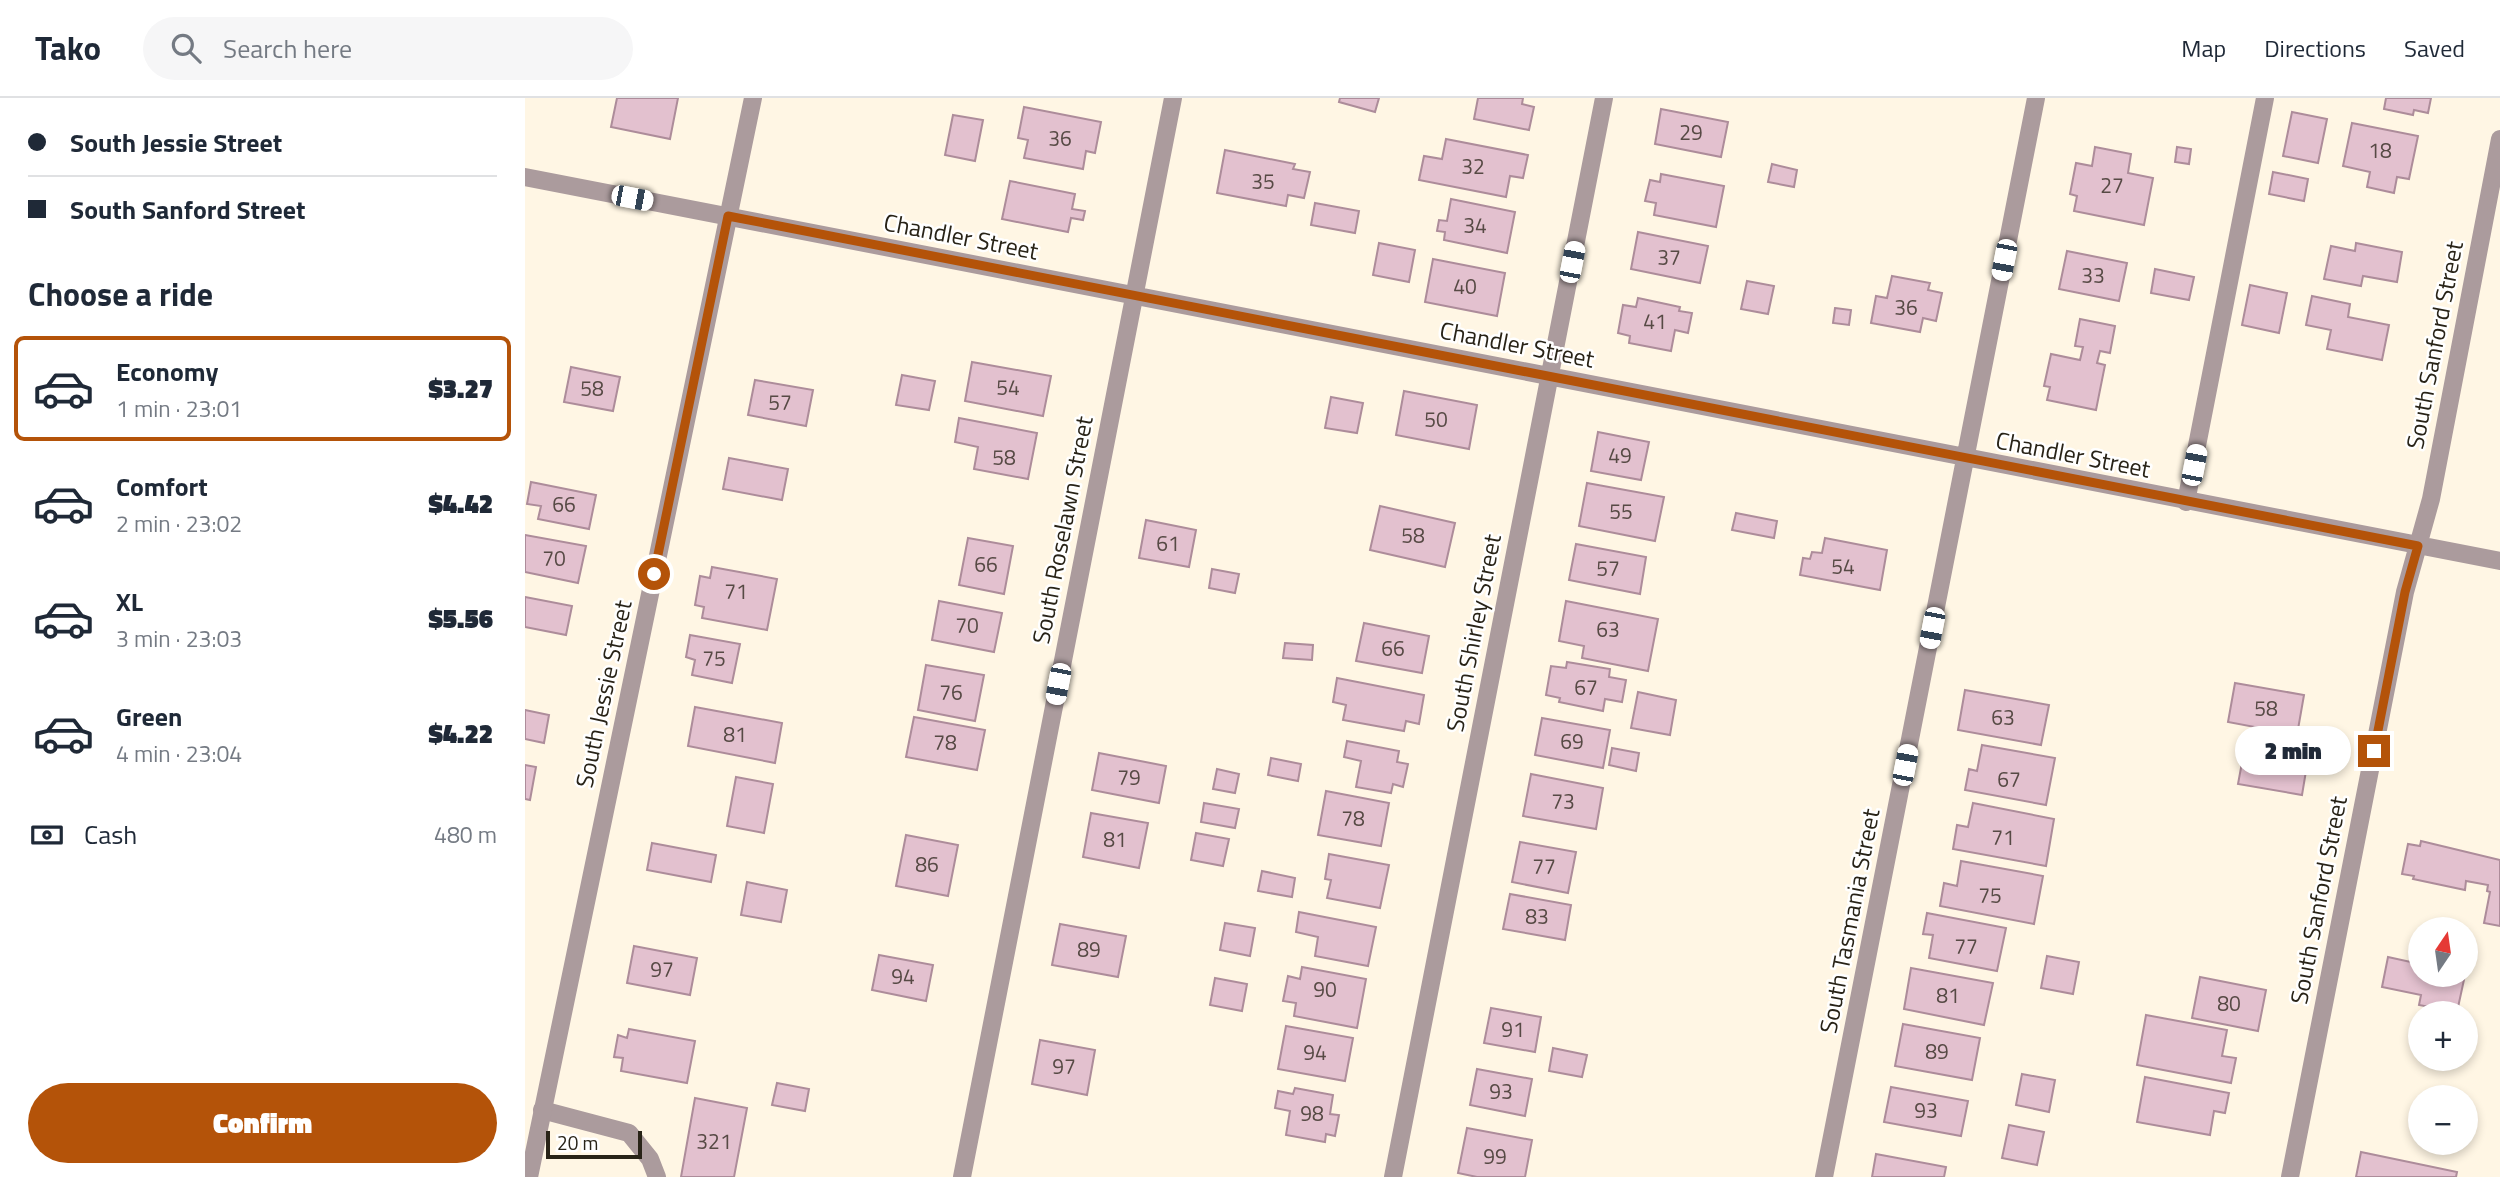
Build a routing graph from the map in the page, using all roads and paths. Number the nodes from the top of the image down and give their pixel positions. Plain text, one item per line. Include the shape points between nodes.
1 (753, 98) edge
2 (1173, 98) edge
3 (1604, 98) edge
4 (2036, 98) edge
5 (2265, 98) edge
6 (2500, 139) edge
7 (525, 177) edge
8 (728, 216) junction
9 (1134, 296) junction
10 (1549, 376) junction
11 (1965, 459) junction
12 (2186, 502) junction
13 (2418, 546) junction
14 (2500, 561) edge
15 (543, 1110) junction
16 (529, 1177) edge
17 (657, 1177) edge
18 (962, 1177) edge
19 (1393, 1177) edge
20 (1825, 1177) edge
21 (2290, 1177) edge

1 - 8 street, South Jessie Street
2 - 9 street, South Roselawn Street
3 - 10 street, South Shirley Street
4 - 11 street, South Tasmania Street
5 - 12 street
6 - 13 street, South Sanford Street
7 - 8 street, Chandler Street
8 - 9 street, Chandler Street
8 - 15 street, South Jessie Street
9 - 10 street, Chandler Street
9 - 18 street, South Roselawn Street
10 - 11 street, Chandler Street
10 - 19 street, South Shirley Street
11 - 12 street, Chandler Street
11 - 20 street, South Tasmania Street
12 - 13 street, Chandler Street
13 - 14 street, Chandler Street
13 - 21 street, South Sanford Street
15 - 16 street, South Jessie Street
15 - 17 street via 629,1133 650,1159

